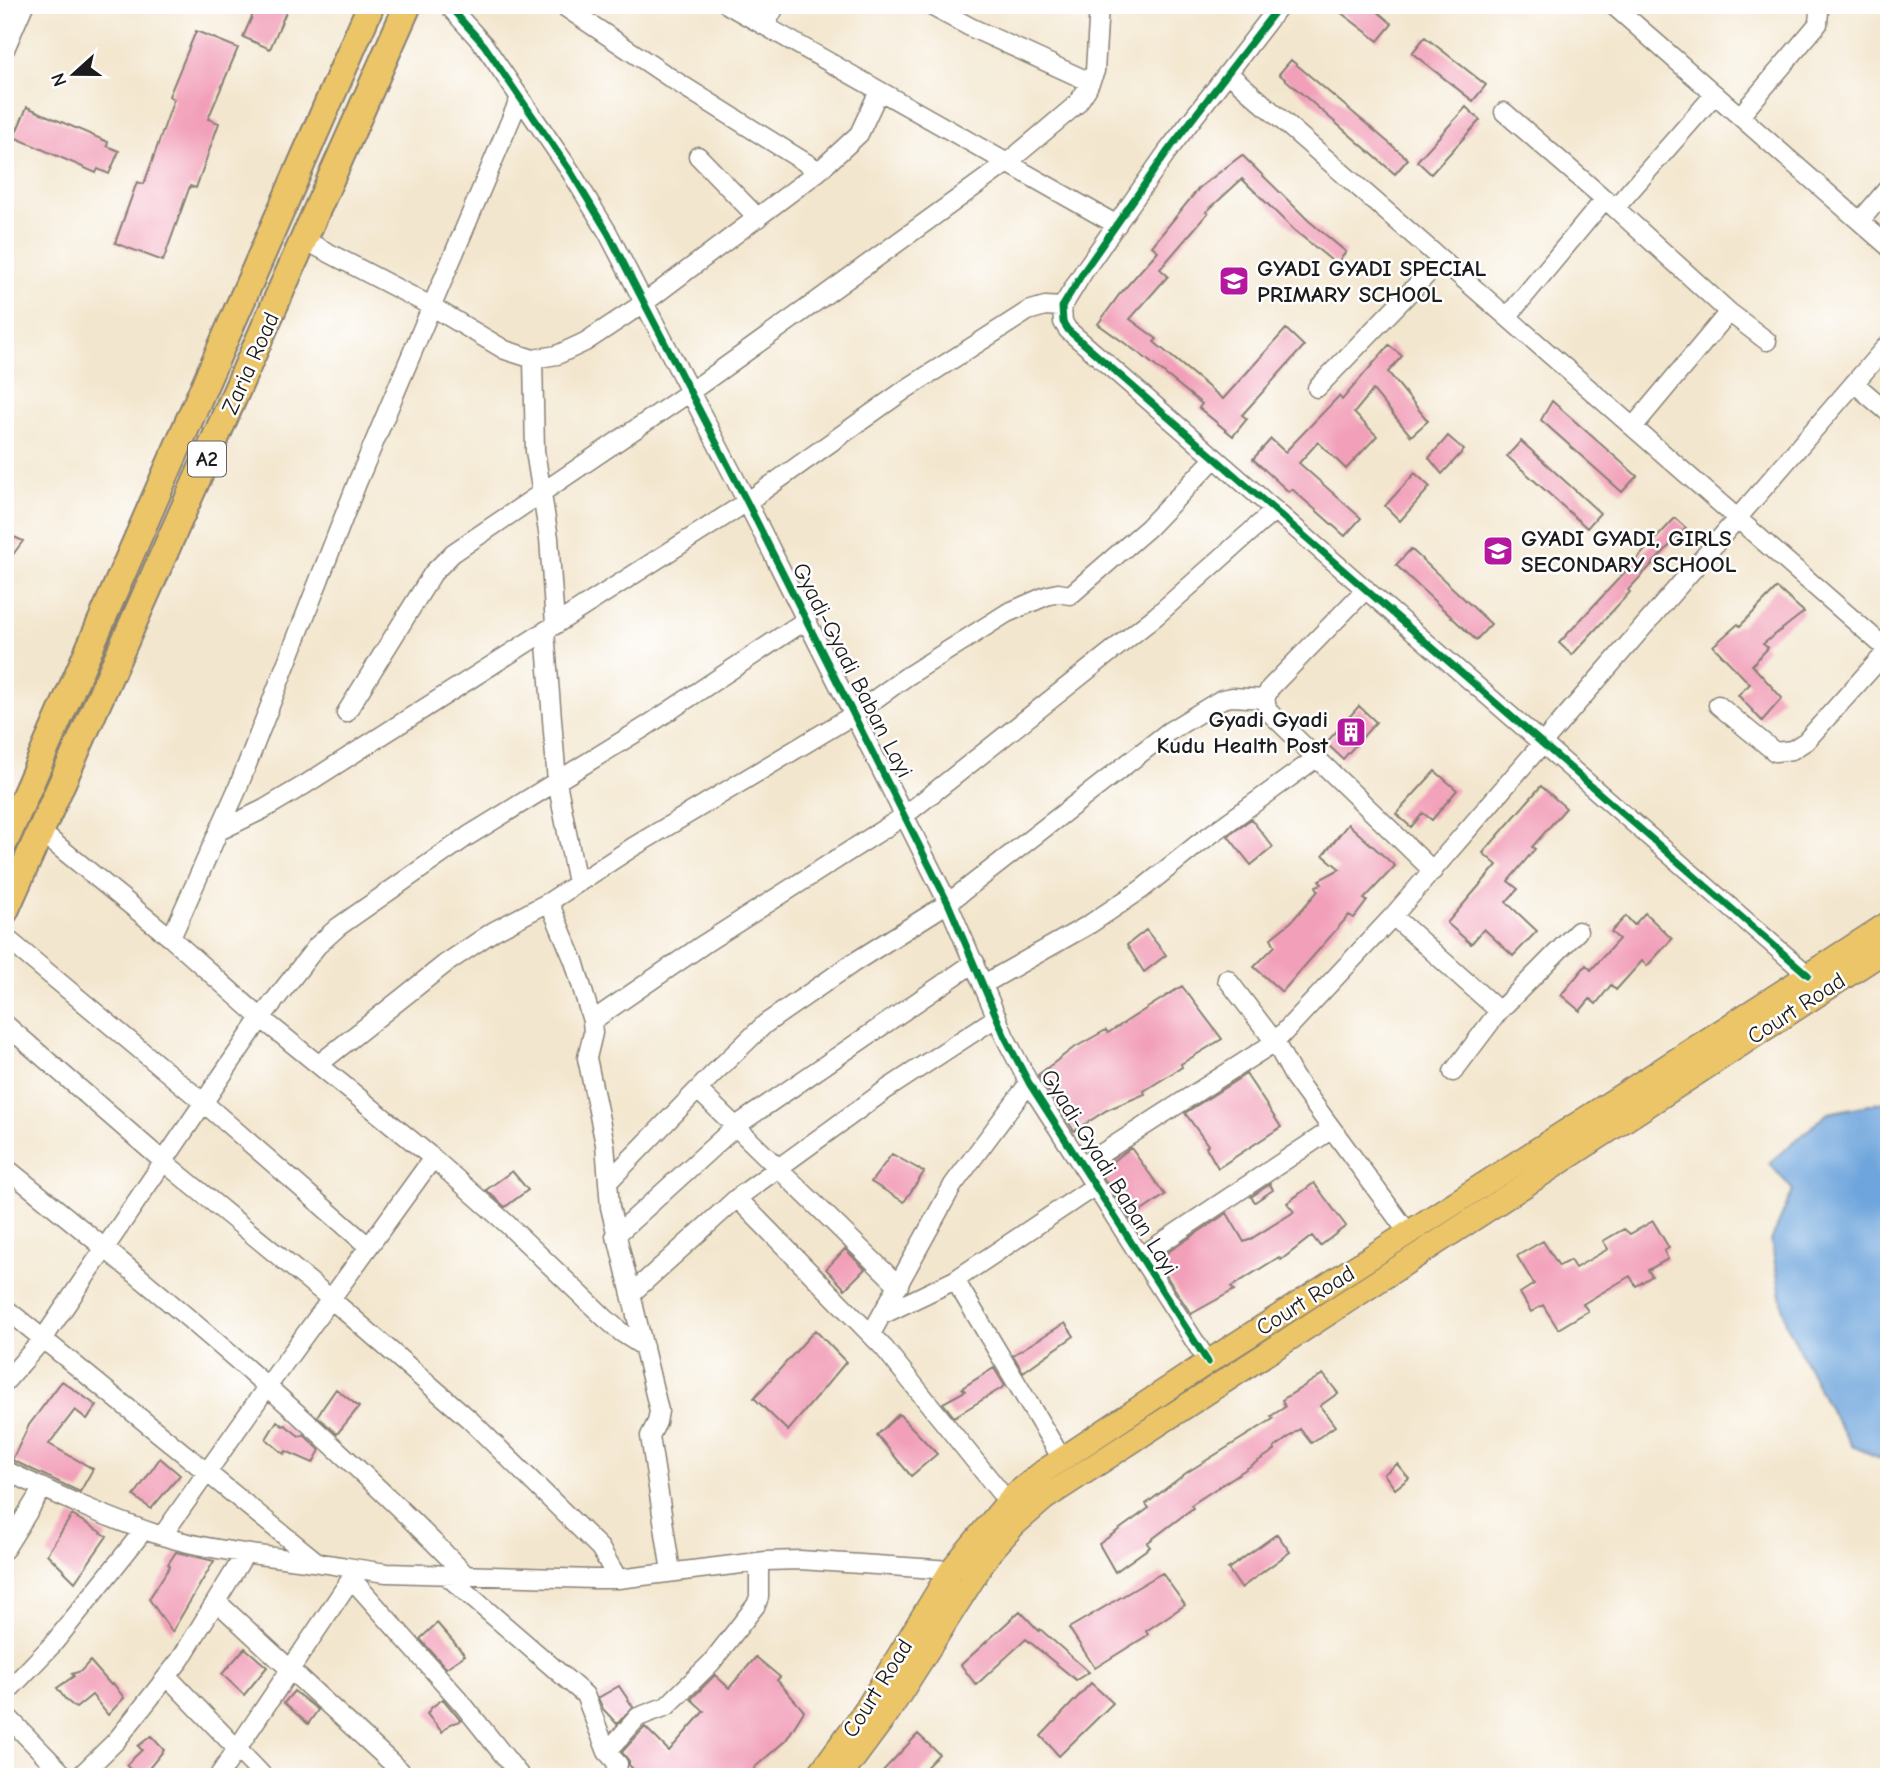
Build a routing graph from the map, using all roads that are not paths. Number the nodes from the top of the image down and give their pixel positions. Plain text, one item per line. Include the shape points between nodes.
1 (24, 5) edge
2 (371, 5) edge
3 (408, 5) edge
4 (448, 5) edge
5 (562, 5) edge
6 (728, 5) edge
7 (776, 5) edge
8 (929, 5) edge
9 (1099, 5) edge
10 (1280, 5) edge
11 (1614, 5) edge
12 (1816, 5) edge
13 (765, 26) junction
14 (5, 49) edge
15 (1228, 73) junction
16 (1090, 82) junction
17 (879, 91) junction
18 (1715, 94) junction
19 (519, 100) junction
20 (1504, 112) dead end
21 (1740, 116) junction
22 (698, 156) dead end
23 (1007, 163) junction
24 (819, 171) junction
25 (1889, 187) edge
26 (1610, 204) junction
27 (758, 218) junction
28 (1860, 221) junction
29 (1116, 225) junction
30 (304, 240) junction
31 (1889, 247) edge
32 (1441, 260) junction
33 (643, 303) junction
34 (431, 306) junction
35 (1062, 307) junction
36 (1729, 312) junction
37 (1507, 317) junction
38 (1767, 341) dead end
39 (1889, 343) edge
40 (533, 359) junction
41 (1854, 383) junction
42 (1317, 388) dead end
43 (690, 392) junction
44 (1889, 413) edge
45 (1633, 427) junction
46 (1215, 458) junction
47 (542, 490) junction
48 (747, 502) junction
49 (1275, 510) junction
50 (1737, 518) junction
51 (1366, 589) junction
52 (806, 620) junction
53 (550, 628) junction
54 (1888, 650) edge
55 (1265, 699) junction
56 (1718, 705) dead end
57 (346, 712) dead end
58 (853, 715) junction
59 (1543, 743) junction
60 (1315, 759) junction
61 (557, 782) junction
62 (904, 816) junction
63 (219, 831) junction
64 (42, 833) junction
65 (5, 841) edge
66 (1433, 871) junction
67 (577, 883) junction
68 (549, 902) junction
69 (948, 903) junction
70 (5, 912) edge
71 (1393, 916) junction
72 (1889, 923) edge
73 (1578, 931) dead end
74 (5, 937) edge
75 (171, 938) junction
76 (1889, 948) edge
77 (975, 962) junction
78 (1808, 975) junction
79 (1227, 979) dead end
80 (984, 984) junction
81 (1499, 1011) junction
82 (998, 1017) junction
83 (261, 1018) junction
84 (592, 1021) junction
85 (5, 1024) edge
86 (1275, 1042) junction
87 (319, 1064) junction
88 (1453, 1072) dead end
89 (1029, 1083) junction
90 (698, 1090) junction
91 (204, 1103) junction
92 (736, 1126) junction
93 (1332, 1129) junction
94 (433, 1158) junction
95 (164, 1162) junction
96 (1082, 1166) junction
97 (5, 1167) edge
98 (777, 1169) junction
99 (609, 1181) junction
100 (1095, 1186) junction
101 (737, 1198) junction
102 (1409, 1234) junction
103 (615, 1236) junction
104 (368, 1246) junction
105 (105, 1247) junction
106 (1140, 1257) junction
107 (955, 1280) junction
108 (899, 1286) junction
109 (632, 1293) junction
110 (331, 1299) junction
111 (5, 1308) edge
112 (882, 1315) junction
113 (871, 1334) junction
114 (43, 1339) junction
115 (644, 1347) junction
116 (1208, 1362) junction
117 (5, 1382) edge
118 (267, 1387) junction
119 (1062, 1459) junction
120 (5, 1470) edge
121 (208, 1472) junction
122 (43, 1488) junction
123 (1008, 1502) junction
124 (144, 1530) junction
125 (162, 1536) junction
126 (5, 1549) edge
127 (245, 1554) junction
128 (317, 1562) junction
129 (759, 1562) junction
130 (951, 1570) junction
131 (671, 1572) junction
132 (354, 1574) junction
133 (446, 1575) junction
134 (466, 1576) junction
135 (618, 1578) junction
136 (216, 1601) junction
137 (291, 1670) junction
138 (167, 1676) junction
139 (5, 1694) edge
140 (5, 1714) edge
141 (237, 1749) junction
142 (607, 1752) junction
143 (66, 1777) edge
144 (79, 1777) edge
145 (218, 1777) edge
146 (264, 1777) edge
147 (407, 1777) edge
148 (521, 1777) edge
149 (614, 1777) edge
150 (817, 1777) edge
151 (840, 1777) edge

1 - 14 street
2 - 65 highway, Zaria Road / A2
3 - 30 highway, Zaria Road / A2
4 - 19 street, Gyadi-Gyadi Baban Layi via 484,45
5 - 24 street
6 - 13 street
7 - 13 street
8 - 16 street
9 - 16 street
10 - 15 street
11 - 18 street
12 - 21 street via 1818,24
13 - 17 street
15 - 29 street
15 - 32 street
16 - 23 street via 1077,104
17 - 23 street
17 - 24 street via 859,134
18 - 21 street
18 - 26 street
19 - 33 street, Gyadi-Gyadi Baban Layi via 571,172
19 - 34 street
20 - 26 street
21 - 28 street
22 - 27 street
23 - 29 street
23 - 43 street
24 - 27 street
25 - 28 street
26 - 36 street
26 - 37 street
27 - 33 street
28 - 31 street
29 - 35 street
30 - 34 street
30 - 64 highway, Zaria Road / A2
32 - 37 street
32 - 42 street
33 - 40 street via 585,342
33 - 43 street, Gyadi-Gyadi Baban Layi
34 - 40 street via 505,350
34 - 63 street
35 - 46 street via 1068,330
35 - 48 street via 1027,312 906,389
36 - 38 street
36 - 45 street
37 - 45 street
39 - 41 street
40 - 47 street via 535,451
41 - 44 street
41 - 50 street
43 - 47 street
43 - 48 street, Gyadi-Gyadi Baban Layi
45 - 50 street
46 - 49 street
46 - 58 street via 1148,528 1070,595 1046,596 1007,613
47 - 53 street via 549,538
47 - 57 street via 463,545 433,573
48 - 52 street, Gyadi-Gyadi Baban Layi
48 - 53 street
49 - 51 street
49 - 62 street via 1147,624
50 - 54 street
50 - 59 street
51 - 55 street via 1270,688
51 - 59 street
52 - 58 street, Gyadi-Gyadi Baban Layi
52 - 61 street
53 - 61 street
53 - 63 street via 306,784
54 - 56 street via 1806,741 1792,750 1775,752
55 - 60 street via 1274,720
55 - 69 street via 1222,699 1168,732
58 - 62 street, Gyadi-Gyadi Baban Layi
58 - 67 street
59 - 66 street
59 - 78 street
60 - 66 street
60 - 80 street via 1142,889
61 - 67 street
61 - 83 street via 468,836 338,927 317,946
62 - 69 street, Gyadi-Gyadi Baban Layi
62 - 84 street
63 - 75 street
64 - 70 highway, Zaria Road / A2
64 - 75 street
66 - 71 street
67 - 68 street
68 - 84 street
68 - 87 street via 445,964
69 - 77 street, Gyadi-Gyadi Baban Layi
69 - 90 street via 765,1024
71 - 81 street
71 - 86 street
72 - 78 main road, Court Road
73 - 81 street
74 - 91 street
75 - 83 street
76 - 151 main road, Court Road via 1045,1498 990,1552 889,1711
77 - 80 street, Gyadi-Gyadi Baban Layi
77 - 92 street
78 - 102 main road, Court Road
79 - 86 street
80 - 82 street, Gyadi-Gyadi Baban Layi
81 - 88 street
82 - 89 street, Gyadi-Gyadi Baban Layi
82 - 98 street via 887,1089
83 - 87 street
83 - 91 street
84 - 99 street via 587,1058
85 - 95 street
86 - 93 street
86 - 96 street
87 - 94 street
89 - 96 street, Gyadi-Gyadi Baban Layi
89 - 108 street via 954,1185
90 - 92 street
90 - 99 street
91 - 95 street
91 - 104 street
92 - 98 street
92 - 103 street
93 - 102 street
93 - 106 street
94 - 104 street
94 - 115 street via 605,1318
95 - 105 street
95 - 110 street
96 - 100 street, Gyadi-Gyadi Baban Layi
97 - 105 street
98 - 101 street
98 - 108 street
99 - 103 street
100 - 106 street, Gyadi-Gyadi Baban Layi
100 - 107 street
101 - 109 street
101 - 113 street
102 - 116 main road, Court Road
103 - 109 street
104 - 110 street
105 - 114 street
105 - 118 street
106 - 116 street, Gyadi-Gyadi Baban Layi
107 - 112 street
107 - 119 street
108 - 112 street
109 - 115 street
110 - 118 street
110 - 135 street via 470,1420 600,1548
111 - 114 street
112 - 113 street
113 - 123 street
114 - 117 street
114 - 121 street
115 - 131 street via 659,1411 650,1436
116 - 119 main road, Court Road
118 - 121 street
118 - 134 street via 341,1451
119 - 123 main road, Court Road
120 - 122 street
121 - 125 street
121 - 128 street
122 - 124 street
122 - 126 street
123 - 130 main road, Court Road
124 - 125 street
124 - 139 street via 62,1634
125 - 127 street
127 - 128 street
127 - 136 street
128 - 132 street
129 - 130 street via 800,1560
129 - 131 street
129 - 142 street via 758,1601 711,1663 667,1706 638,1717
130 - 150 main road, Court Road via 866,1710
131 - 135 street
132 - 133 street
132 - 137 street
132 - 148 street
133 - 134 street
133 - 142 street via 585,1695
134 - 135 street
136 - 137 street
136 - 138 street
137 - 141 street
137 - 147 street
138 - 141 street
138 - 144 street via 116,1741
140 - 143 street
141 - 145 street
141 - 146 street
142 - 149 street via 618,1764

